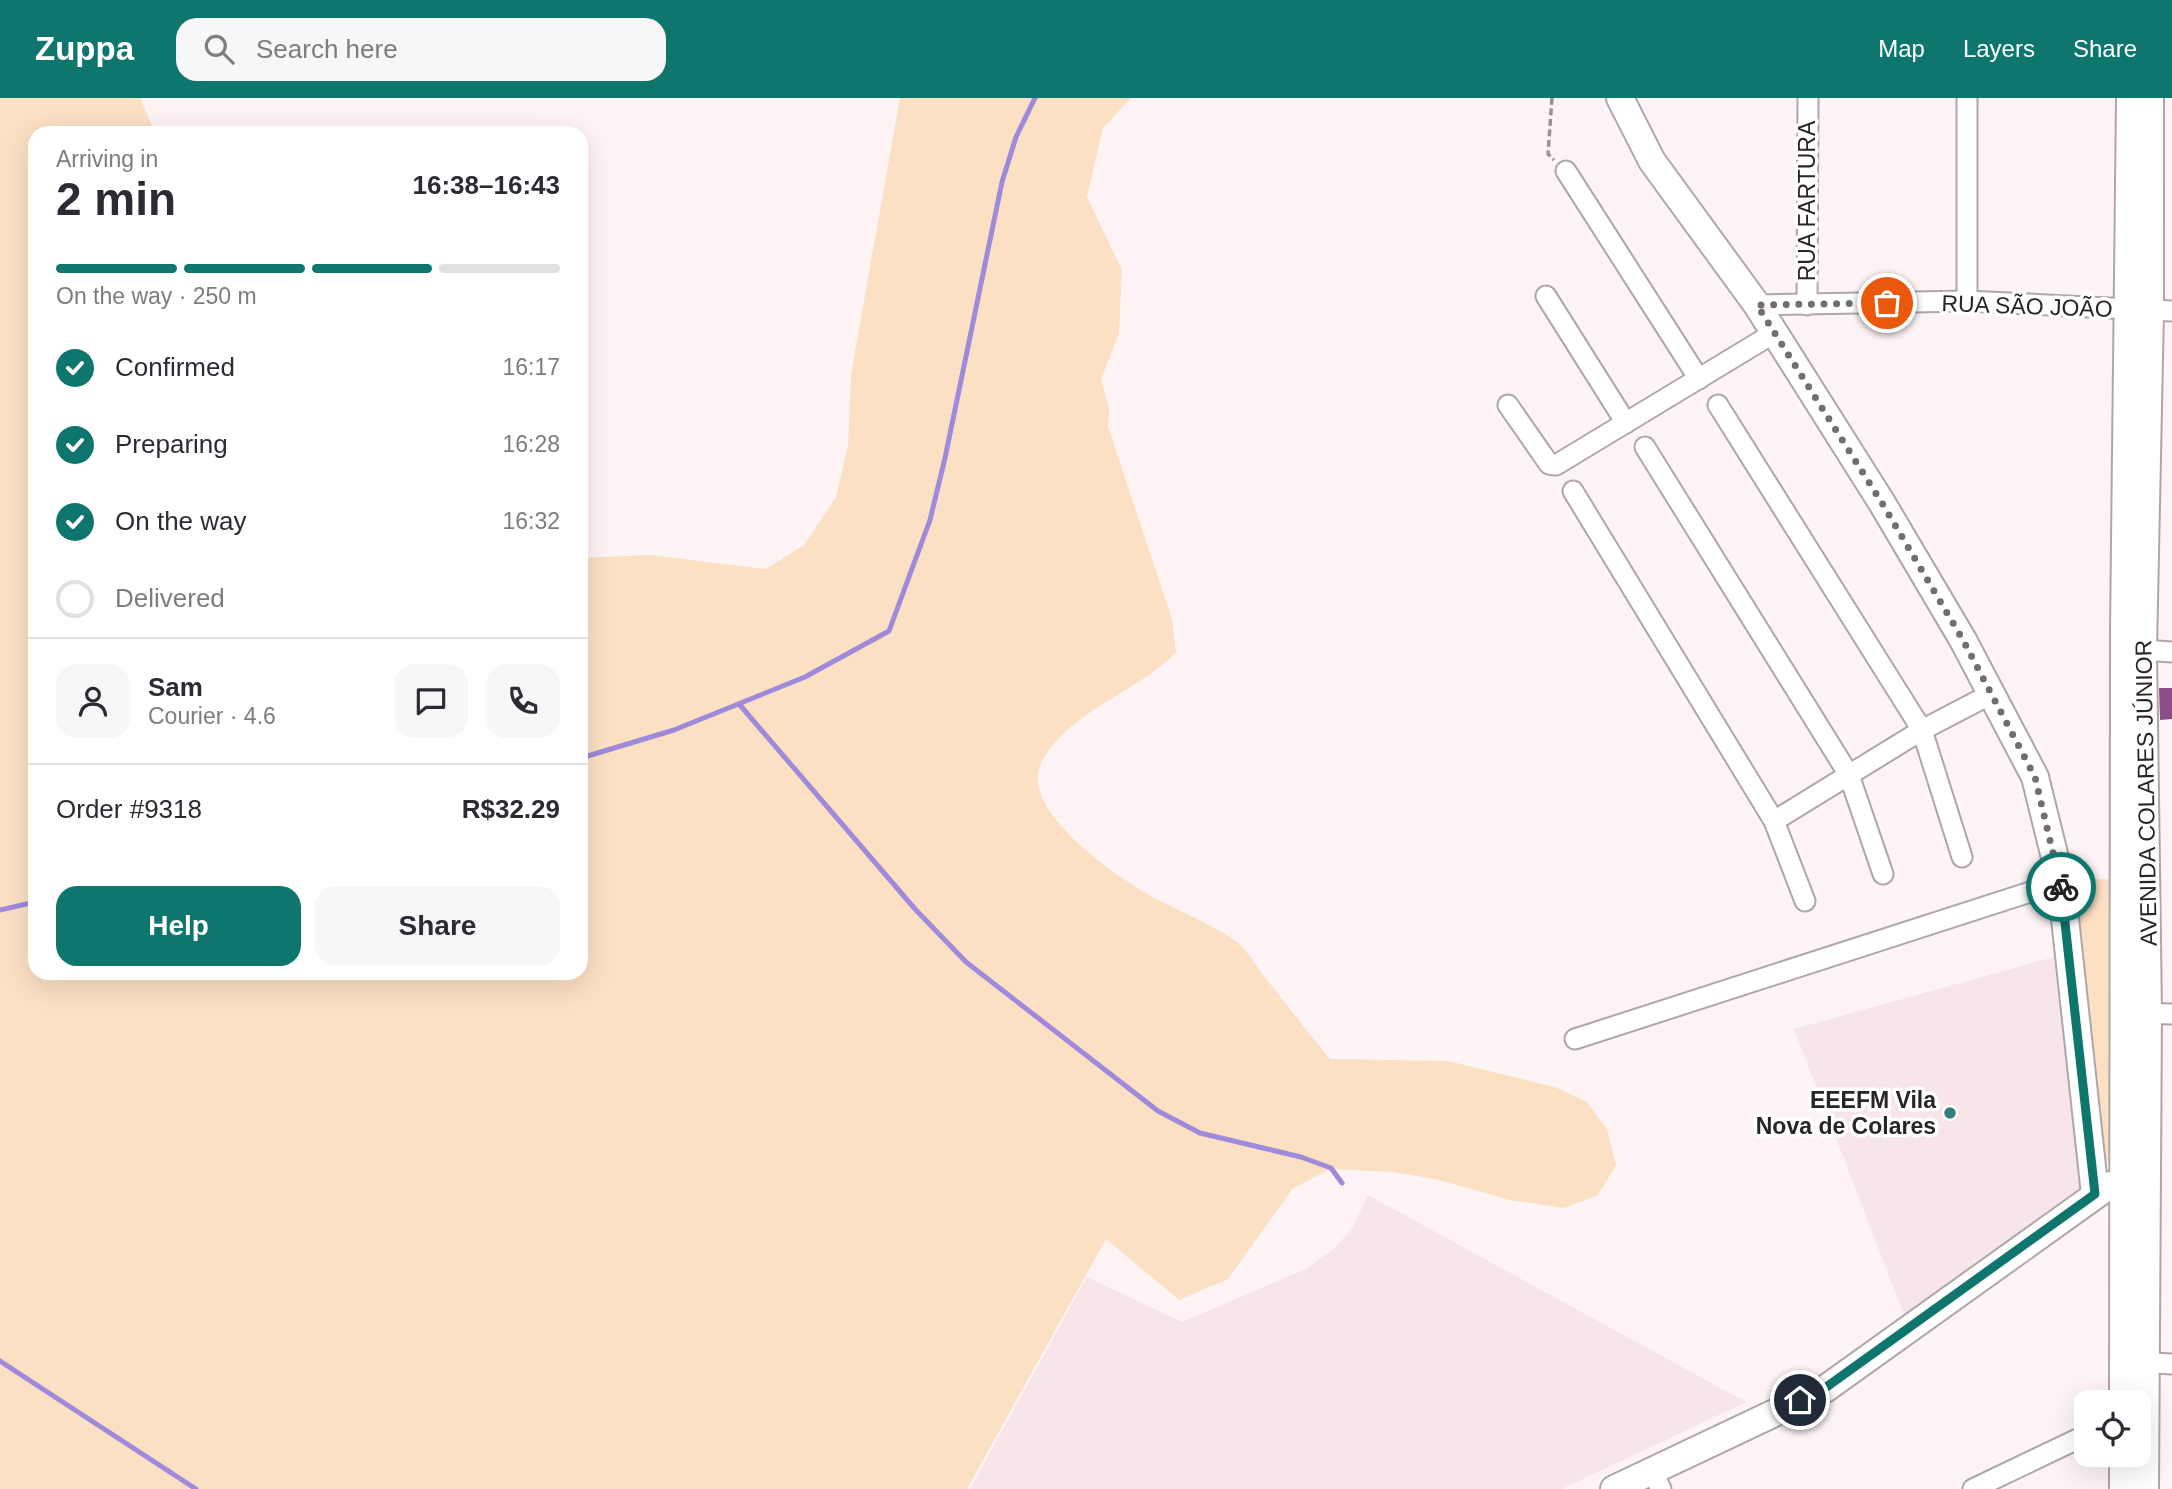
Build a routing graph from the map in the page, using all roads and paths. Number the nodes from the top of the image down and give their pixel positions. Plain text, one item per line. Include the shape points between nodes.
1 (1552, 98) edge
2 (1620, 98) edge
3 (1808, 98) edge
4 (1967, 98) edge
5 (2130, 98) edge
6 (2150, 98) edge
7 (1566, 171) joint
8 (1546, 296) dead end
9 (1967, 301) junction
10 (1807, 304) junction
11 (1757, 305) junction
12 (2150, 311) edge
13 (1774, 333) junction
14 (1699, 379) junction
15 (1508, 405) dead end
16 (1718, 405) dead end
17 (1626, 423) junction
18 (1645, 447) dead end
19 (1573, 491) dead end
20 (2134, 649) junction
21 (2172, 652) edge
22 (1992, 694) junction
23 (1922, 730) junction
24 (1849, 775) junction
25 (1774, 821) junction
26 (1962, 857) dead end
27 (1882, 874) dead end
28 (2061, 882) junction
29 (1805, 901) dead end
30 (2148, 1013) edge
31 (1575, 1039) dead end
32 (2134, 1171) junction
33 (2095, 1194) junction
34 (2134, 1362) junction
35 (2172, 1364) edge
36 (2135, 1390) edge
37 (2074, 1441) edge
38 (2123, 1467) edge
39 (2143, 1467) edge
40 (1656, 1480) edge
41 (1614, 1489) edge
42 (1973, 1489) edge
43 (2123, 1489) edge
44 (2145, 1489) edge

1 - 7 path via 1548,155
2 - 11 street via 1651,161
3 - 10 street, RUA FARTURA
4 - 9 street
5 - 12 street, AVENIDA COLARES JÚNIOR
6 - 12 street, AVENIDA COLARES JÚNIOR
7 - 14 street
8 - 17 street
9 - 10 street, RUA SÃO JOÃO
9 - 12 street, RUA SÃO JOÃO
10 - 11 street, RUA SÃO JOÃO
11 - 13 street
12 - 20 street, AVENIDA COLARES JÚNIOR
13 - 14 street
13 - 22 street via 1882,503
14 - 17 street
15 - 17 street via 1549,464 1563,462
16 - 23 street
18 - 24 street
19 - 25 street
20 - 21 street
20 - 30 street, AVENIDA COLARES JÚNIOR
22 - 23 street
22 - 28 street via 2035,777
23 - 24 street
23 - 26 street
24 - 25 street
24 - 27 street
25 - 29 street
28 - 31 street
28 - 33 street
30 - 32 street, AVENIDA COLARES JÚNIOR
32 - 33 street
32 - 34 street, AVENIDA COLARES JÚNIOR
33 - 40 street via 1825,1388
34 - 35 street
34 - 36 street, AVENIDA COLARES JÚNIOR
37 - 42 street
38 - 43 street
39 - 44 street, AVENIDA COLARES JÚNIOR
40 - 41 street

